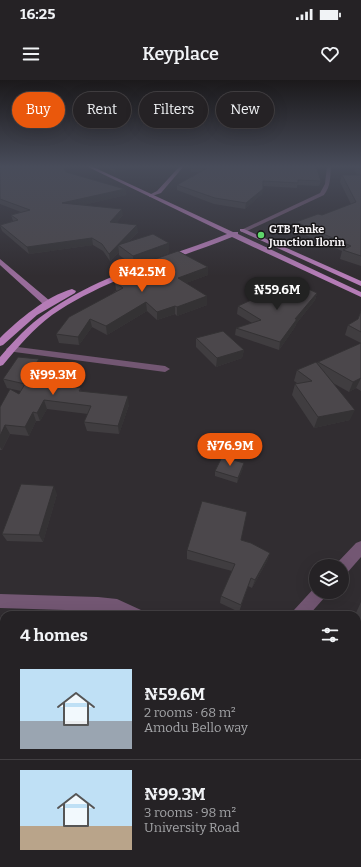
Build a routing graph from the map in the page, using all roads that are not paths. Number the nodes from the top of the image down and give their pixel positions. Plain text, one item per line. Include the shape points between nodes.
1 (165, 203) edge
2 (181, 203) edge
3 (302, 203) edge
4 (186, 205) dead end
5 (249, 226) junction
6 (243, 230) junction
7 (225, 231) junction
8 (234, 231) junction
9 (0, 261) edge
10 (361, 284) edge
11 (361, 295) edge
12 (47, 303) junction
13 (0, 343) edge
14 (10, 349) junction
15 (0, 364) edge
16 (165, 369) dead end
17 (361, 547) edge
18 (349, 560) edge
19 (314, 599) edge
20 (0, 601) edge
21 (126, 611) edge
22 (303, 611) edge

1 - 7 main road
2 - 4 main road
3 - 5 street
5 - 6 street
5 - 8 street
6 - 8 main road
6 - 10 main road
7 - 8 main road
7 - 12 main road via 130,265
8 - 11 main road
8 - 14 main road via 99,285 67,301 31,327
9 - 12 street
12 - 13 main road
14 - 15 main road
14 - 16 street
17 - 18 street
19 - 22 street
20 - 21 street via 98,604

